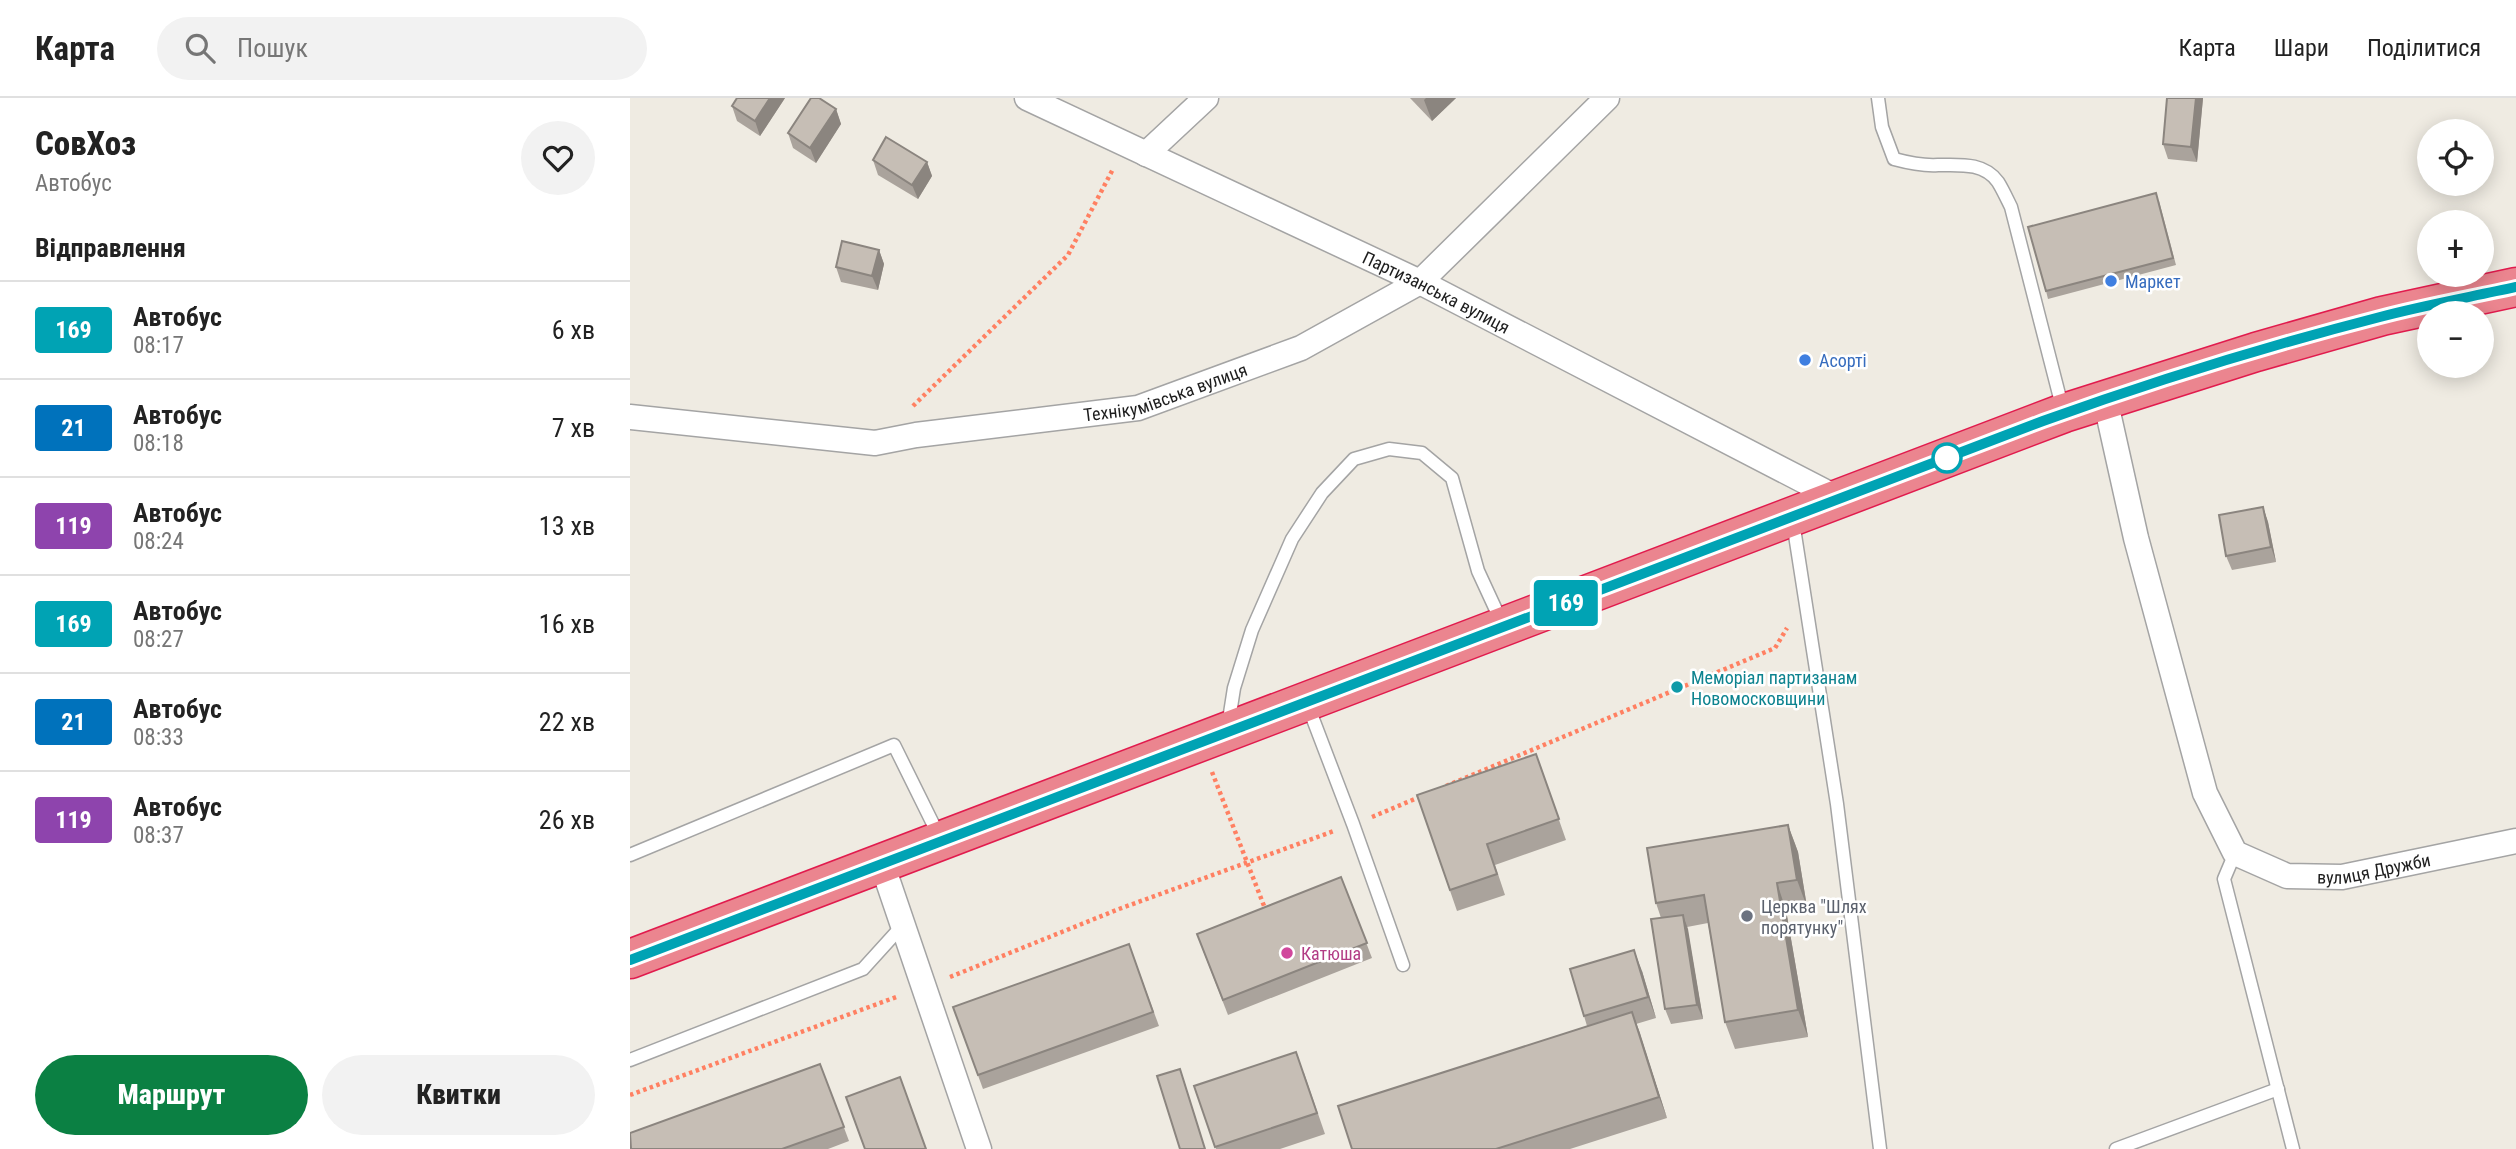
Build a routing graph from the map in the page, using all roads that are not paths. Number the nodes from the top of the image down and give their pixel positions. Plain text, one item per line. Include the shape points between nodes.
1 (1027, 98) edge
2 (1206, 98) edge
3 (1607, 98) edge
4 (1878, 98) edge
5 (1136, 150) junction
6 (1420, 282) junction
7 (2516, 287) edge
8 (2105, 399) junction
9 (2064, 413) junction
10 (630, 417) edge
11 (1839, 499) junction
12 (1792, 518) junction
13 (1504, 626) junction
14 (1306, 702) junction
15 (1214, 737) junction
16 (2516, 841) edge
17 (942, 842) junction
18 (2235, 853) junction
19 (630, 855) edge
20 (882, 864) junction
21 (902, 926) junction
22 (630, 960) edge
23 (1403, 965) dead end
24 (630, 1060) edge
25 (2277, 1089) junction
26 (979, 1149) edge
27 (1880, 1149) edge
28 (2116, 1149) edge
29 (2293, 1149) edge

1 - 5 street, Партизанська вулиця
2 - 5 street
3 - 6 street, Технікумівська вулиця
4 - 9 lane via 1894,159 1937,166 1962,163 1997,180 2011,207
5 - 6 street, Партизанська вулиця
6 - 10 street, Технікумівська вулиця via 1301,348 1138,408 875,443
6 - 11 street, Партизанська вулиця
7 - 8 highway via 2382,316
8 - 9 highway
8 - 18 street via 2136,538 2204,793
9 - 11 highway
11 - 12 highway
12 - 13 highway
12 - 27 lane via 1838,804
13 - 14 highway
13 - 15 lane via 1478,571 1452,478 1422,453 1389,449 1354,459 1322,493 1292,539 1252,630
14 - 15 highway
14 - 23 lane
15 - 17 highway
16 - 18 street, вулиця Дружби via 2342,877 2287,876
17 - 19 lane via 894,745
17 - 20 highway
18 - 25 lane via 2224,879
20 - 21 street
20 - 22 highway
21 - 24 lane via 863,969
21 - 26 street
25 - 28 lane
25 - 29 lane

